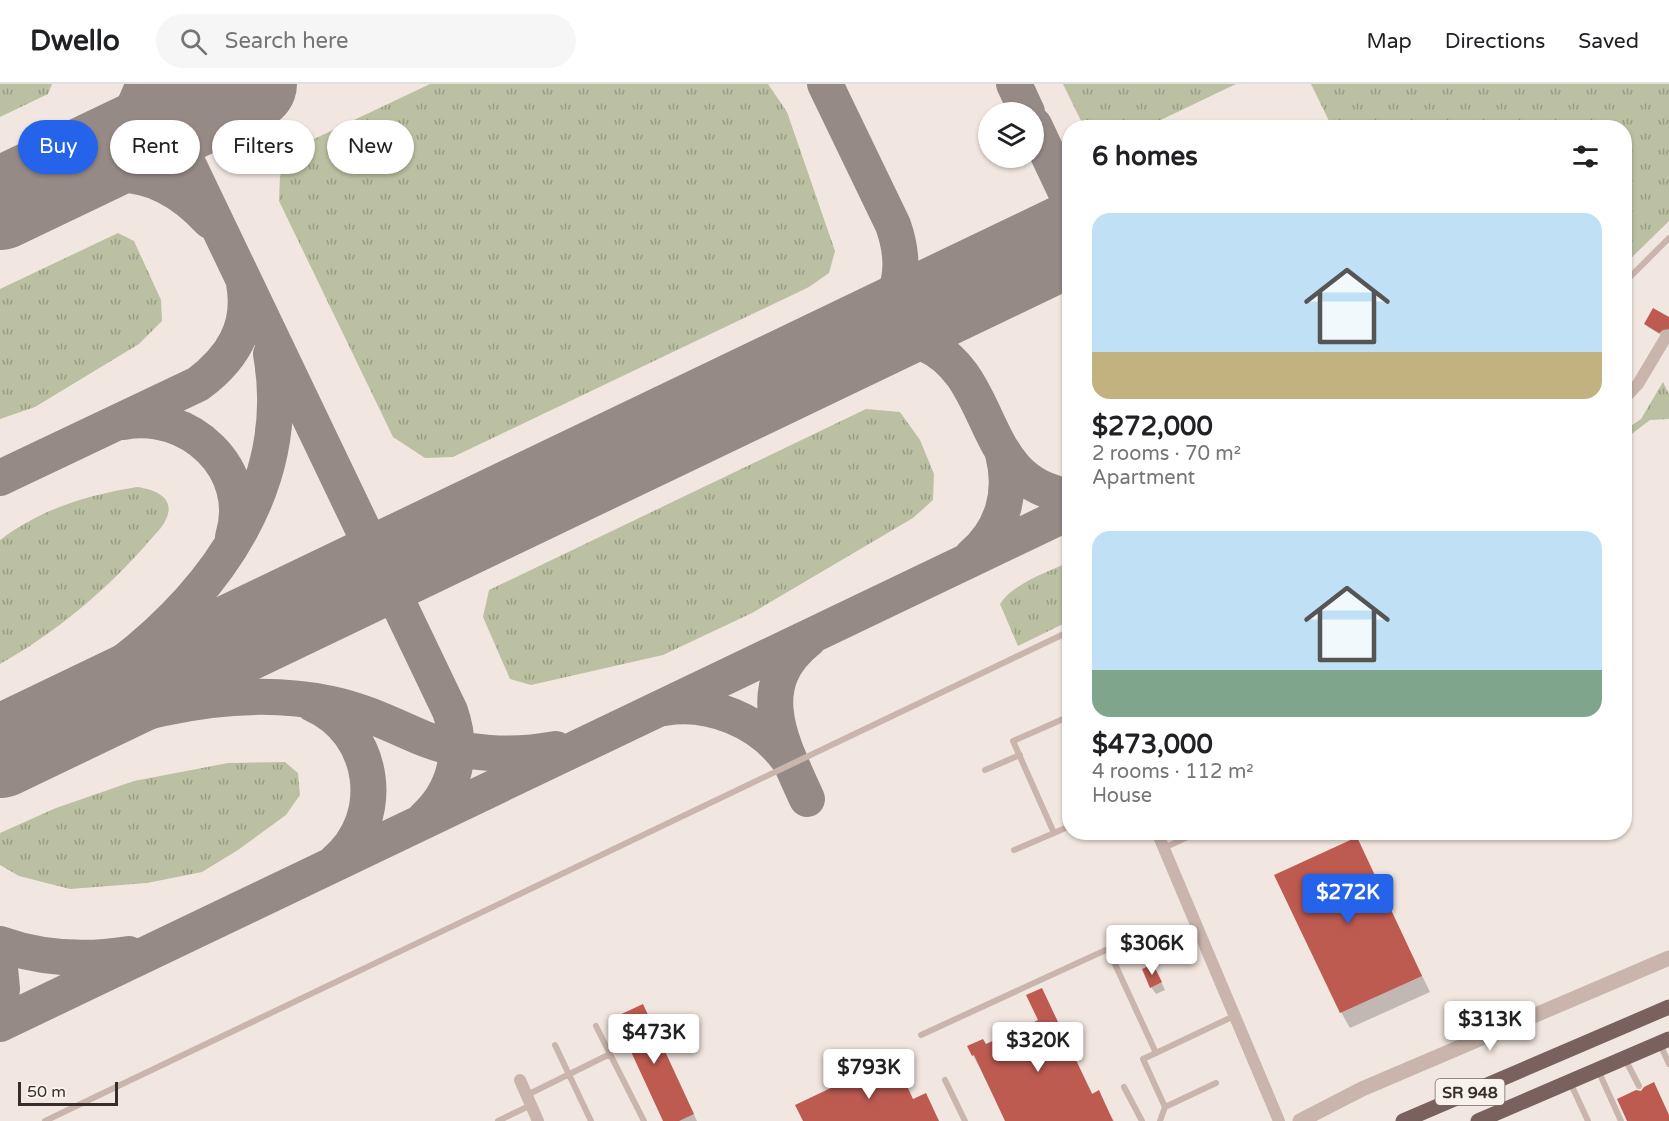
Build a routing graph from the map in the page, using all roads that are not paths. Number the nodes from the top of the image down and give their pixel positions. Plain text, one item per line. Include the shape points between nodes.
1 (1669, 238) edge
2 (1632, 275) edge
3 (1666, 337) dead end
4 (1632, 390) edge
5 (1062, 635) edge
6 (1062, 720) edge
7 (1020, 755) junction
8 (985, 770) dead end
9 (1062, 830) edge
10 (1054, 833) junction
11 (1160, 840) edge
12 (1180, 840) edge
13 (1163, 848) junction
14 (1014, 850) dead end
15 (1669, 958) edge
16 (1669, 1006) edge
17 (1234, 1016) junction
18 (596, 1026) dead end
19 (921, 1035) dead end
20 (1664, 1041) edge
21 (555, 1045) dead end
22 (1156, 1053) junction
23 (610, 1054) junction
24 (1625, 1058) junction
25 (1669, 1064) edge
26 (1598, 1070) junction
27 (569, 1074) junction
28 (520, 1080) dead end
29 (945, 1080) dead end
30 (1570, 1082) junction
31 (1216, 1083) dead end
32 (1639, 1086) dead end
33 (1124, 1087) dead end
34 (529, 1100) junction
35 (1165, 1107) junction
36 (1586, 1120) edge
37 (45, 1121) edge
38 (498, 1121) edge
39 (538, 1121) edge
40 (591, 1121) edge
41 (644, 1121) edge
42 (965, 1121) edge
43 (1142, 1121) edge
44 (1160, 1121) edge
45 (1279, 1121) edge
46 (1300, 1121) edge
47 (1403, 1121) edge
48 (1478, 1121) edge
49 (1621, 1121) edge

1 - 2 lane
3 - 4 street
5 - 37 lane
6 - 7 lane via 1013,741
7 - 8 lane
7 - 10 lane
9 - 10 lane
10 - 14 lane
11 - 13 street
12 - 13 lane
13 - 17 street
15 - 46 street via 1362,1089
16 - 47 main road, SR 948
17 - 22 lane
17 - 45 street
18 - 23 lane
19 - 22 lane via 1108,949
20 - 24 main road, SR 948
20 - 25 lane
21 - 27 lane
22 - 35 lane via 1143,1059
23 - 27 lane
23 - 41 lane
24 - 26 main road, SR 948
24 - 32 lane
26 - 30 main road, SR 948
26 - 49 lane
27 - 34 lane
27 - 40 lane
28 - 34 street
29 - 42 lane
30 - 36 lane
30 - 48 main road, SR 948
31 - 35 lane
33 - 43 lane
34 - 38 lane
34 - 39 street
35 - 44 lane

